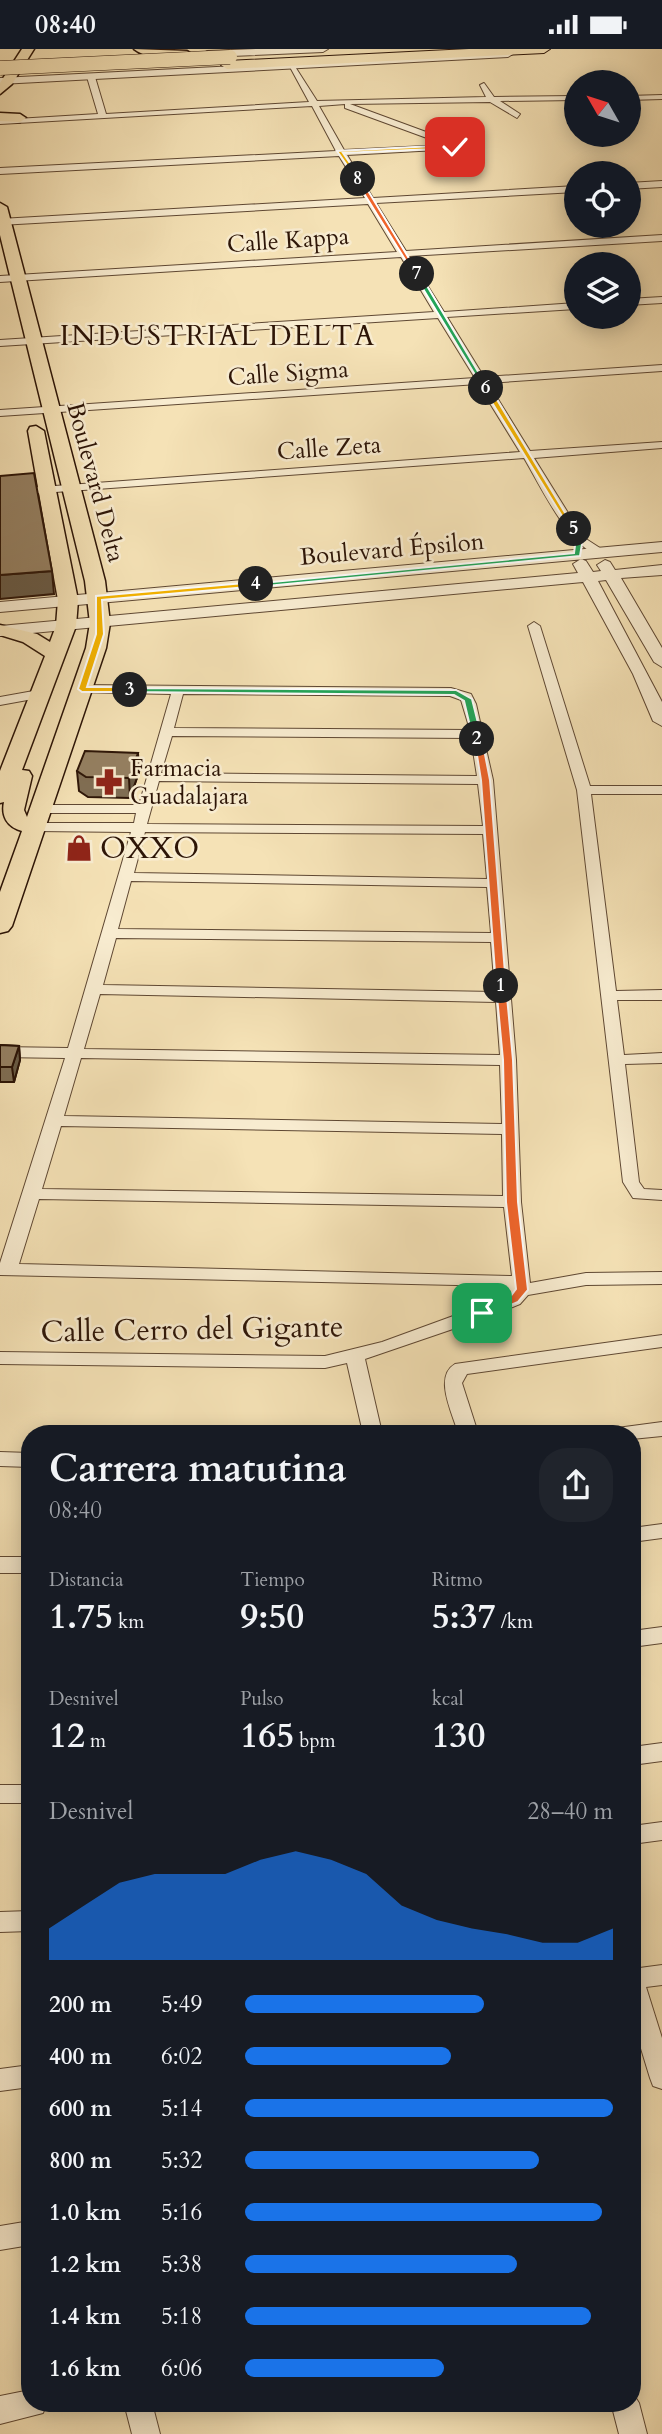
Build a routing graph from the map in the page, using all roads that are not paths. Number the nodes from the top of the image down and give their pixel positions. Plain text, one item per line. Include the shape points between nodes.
1 (28, 49) edge
2 (126, 49) edge
3 (140, 49) edge
4 (323, 49) edge
5 (410, 49) edge
6 (544, 49) edge
7 (531, 50) edge
8 (187, 55) junction
9 (93, 60) junction
10 (61, 61) junction
11 (229, 61) junction
12 (294, 67) junction
13 (4, 71) edge
14 (91, 76) junction
15 (57, 78) junction
16 (484, 85) dead end
17 (662, 97) edge
18 (564, 98) edge
19 (641, 98) edge
20 (491, 99) junction
21 (335, 103) junction
22 (313, 104) junction
23 (103, 115) junction
24 (517, 116) dead end
25 (20, 118) joint
26 (0, 119) edge
27 (340, 151) junction
28 (0, 171) edge
29 (662, 184) edge
30 (641, 185) edge
31 (564, 190) edge
32 (372, 200) junction
33 (1, 217) edge
34 (662, 238) edge
35 (404, 254) junction
36 (5, 277) edge
37 (662, 300) edge
38 (641, 301) edge
39 (564, 307) edge
40 (443, 314) junction
41 (17, 341) edge
42 (21, 365) dead end
43 (662, 369) edge
44 (482, 381) junction
45 (27, 388) dead end
46 (41, 411) junction
47 (0, 413) edge
48 (662, 445) edge
49 (528, 454) junction
50 (70, 488) junction
51 (49, 489) junction
52 (0, 493) edge
53 (578, 547) junction
54 (662, 547) edge
55 (599, 552) junction
56 (662, 570) edge
57 (610, 575) junction
58 (585, 577) junction
59 (99, 598) junction
60 (68, 600) junction
61 (0, 607) edge
62 (100, 623) junction
63 (66, 626) junction
64 (534, 626) dead end
65 (1, 631) edge
66 (55, 654) junction
67 (662, 662) edge
68 (82, 689) junction
69 (178, 690) junction
70 (40, 694) junction
71 (0, 701) edge
72 (662, 721) edge
73 (168, 732) junction
74 (476, 734) junction
75 (17, 757) junction
76 (155, 777) junction
77 (485, 780) junction
78 (662, 789) edge
79 (584, 790) junction
80 (0, 796) edge
81 (144, 809) junction
82 (38, 818) junction
83 (139, 829) junction
84 (490, 830) junction
85 (125, 877) junction
86 (493, 883) junction
87 (0, 926) edge
88 (109, 933) junction
89 (498, 937) junction
90 (94, 989) junction
91 (662, 995) edge
92 (607, 996) junction
93 (502, 997) junction
94 (0, 1052) edge
95 (74, 1055) junction
96 (662, 1059) edge
97 (508, 1060) junction
98 (617, 1060) junction
99 (53, 1121) junction
100 (510, 1129) junction
101 (32, 1194) junction
102 (662, 1195) edge
103 (512, 1202) junction
104 (5, 1269) edge
105 (662, 1278) edge
106 (522, 1290) junction
107 (662, 1341) edge
108 (355, 1357) junction
109 (0, 1359) edge
110 (371, 1425) edge
111 (466, 1425) edge
112 (662, 1429) edge
113 (641, 1431) edge
114 (0, 1459) edge
115 (21, 1460) edge
116 (662, 1531) edge
117 (641, 1534) edge
118 (0, 1565) edge
119 (21, 1565) edge
120 (662, 1635) edge
121 (641, 1638) edge
122 (662, 1752) edge
123 (641, 1755) edge
124 (0, 1794) edge
125 (21, 1794) edge
126 (662, 1831) edge
127 (641, 1834) edge
128 (21, 1921) edge
129 (0, 1922) edge
130 (662, 1975) edge
131 (641, 1978) edge
132 (641, 2009) edge
133 (21, 2077) edge
134 (662, 2078) edge
135 (0, 2080) edge
136 (21, 2234) edge
137 (0, 2238) edge
138 (21, 2406) edge
139 (0, 2410) edge
140 (140, 2412) edge
141 (627, 2412) edge
142 (146, 2434) edge
143 (633, 2434) edge

1 - 13 main road
2 - 9 main road
3 - 8 main road via 159,55
4 - 8 street
5 - 11 highway
6 - 7 highway
7 - 11 highway
7 - 12 street
8 - 9 street
9 - 10 street
10 - 13 street
10 - 15 street via 29,69 32,75
11 - 13 highway
12 - 14 street
12 - 22 street
13 - 15 street
14 - 15 street
14 - 23 street
16 - 20 street
17 - 19 street
18 - 20 street
20 - 21 street
20 - 24 street
21 - 22 street
21 - 27 street via 455,147
22 - 23 street
22 - 27 street
23 - 25 street
23 - 26 street
25 - 26 main road
27 - 28 street
27 - 32 street
29 - 30 street
31 - 32 street
32 - 33 street
32 - 35 street
33 - 36 main road, Boulevard Delta
34 - 35 street, Calle Kappa
35 - 36 street, Calle Kappa
35 - 40 street
36 - 41 main road, Boulevard Delta
37 - 38 street
39 - 40 street
40 - 41 street
40 - 44 street
41 - 42 main road, Boulevard Delta
41 - 46 main road, Boulevard Delta
43 - 44 street, Calle Sigma
44 - 46 street, Calle Sigma
44 - 49 street
45 - 46 main road, Boulevard Delta
46 - 47 street, Calle Sigma
46 - 50 main road, Boulevard Delta
46 - 51 main road, Boulevard Delta
48 - 49 street, Calle Zeta
49 - 50 street, Calle Zeta
49 - 53 street
50 - 51 street, Calle Zeta
50 - 59 main road, Boulevard Delta
51 - 52 street, Calle Zeta
51 - 60 main road, Boulevard Delta
53 - 55 street, Boulevard Épsilon
53 - 58 street
53 - 59 street, Boulevard Épsilon
54 - 55 street, Boulevard Épsilon
55 - 57 street
56 - 57 street, Boulevard Épsilon
57 - 58 street, Boulevard Épsilon
57 - 67 street
58 - 62 street, Boulevard Épsilon
58 - 72 street via 641,674
59 - 60 street, Boulevard Épsilon
59 - 62 main road, Boulevard Delta
60 - 61 street, Boulevard Épsilon
60 - 63 main road, Boulevard Delta
62 - 63 street, Boulevard Épsilon
62 - 68 main road, Boulevard Delta
63 - 65 street, Boulevard Épsilon
63 - 66 main road, Boulevard Delta
64 - 79 street
65 - 66 main road via 30,638
66 - 70 main road, Boulevard Delta
68 - 69 street
68 - 82 main road, Boulevard Delta
69 - 73 street
69 - 74 street via 451,692 464,695 470,704
70 - 71 street
70 - 75 main road, Boulevard Delta
73 - 74 street
73 - 76 street
74 - 77 street
75 - 80 main road, Boulevard Delta
75 - 82 main road via 21,779 11,819 18,824
76 - 77 street
76 - 81 street
77 - 84 street
78 - 79 street
79 - 92 street
81 - 82 street
81 - 83 street
82 - 83 street
82 - 87 main road, Boulevard Delta
83 - 84 street
83 - 85 street
84 - 86 street
85 - 86 street
85 - 88 street
86 - 89 street
88 - 89 street
88 - 90 street
89 - 93 street
90 - 93 street
90 - 95 street
91 - 92 street
92 - 98 street
93 - 97 street
94 - 95 street
95 - 97 street
95 - 99 street
96 - 98 street
97 - 100 street
98 - 102 street via 632,1187 639,1194
99 - 100 street
99 - 101 street
100 - 103 street
101 - 103 street
101 - 104 street
103 - 106 street
104 - 106 street via 505,1280
105 - 106 street, Calle Cerro del Gigante via 586,1279
106 - 108 street, Calle Cerro del Gigante via 514,1300
107 - 111 street via 477,1364 457,1371 453,1383
108 - 109 street, Calle Cerro del Gigante via 325,1362
108 - 110 street
112 - 113 street
114 - 115 street
116 - 117 street
118 - 119 street
120 - 121 street
122 - 123 street
124 - 125 street
126 - 127 street
128 - 129 street
130 - 131 street
132 - 134 street
133 - 135 street
136 - 137 street
138 - 139 street
140 - 142 street
141 - 143 street

